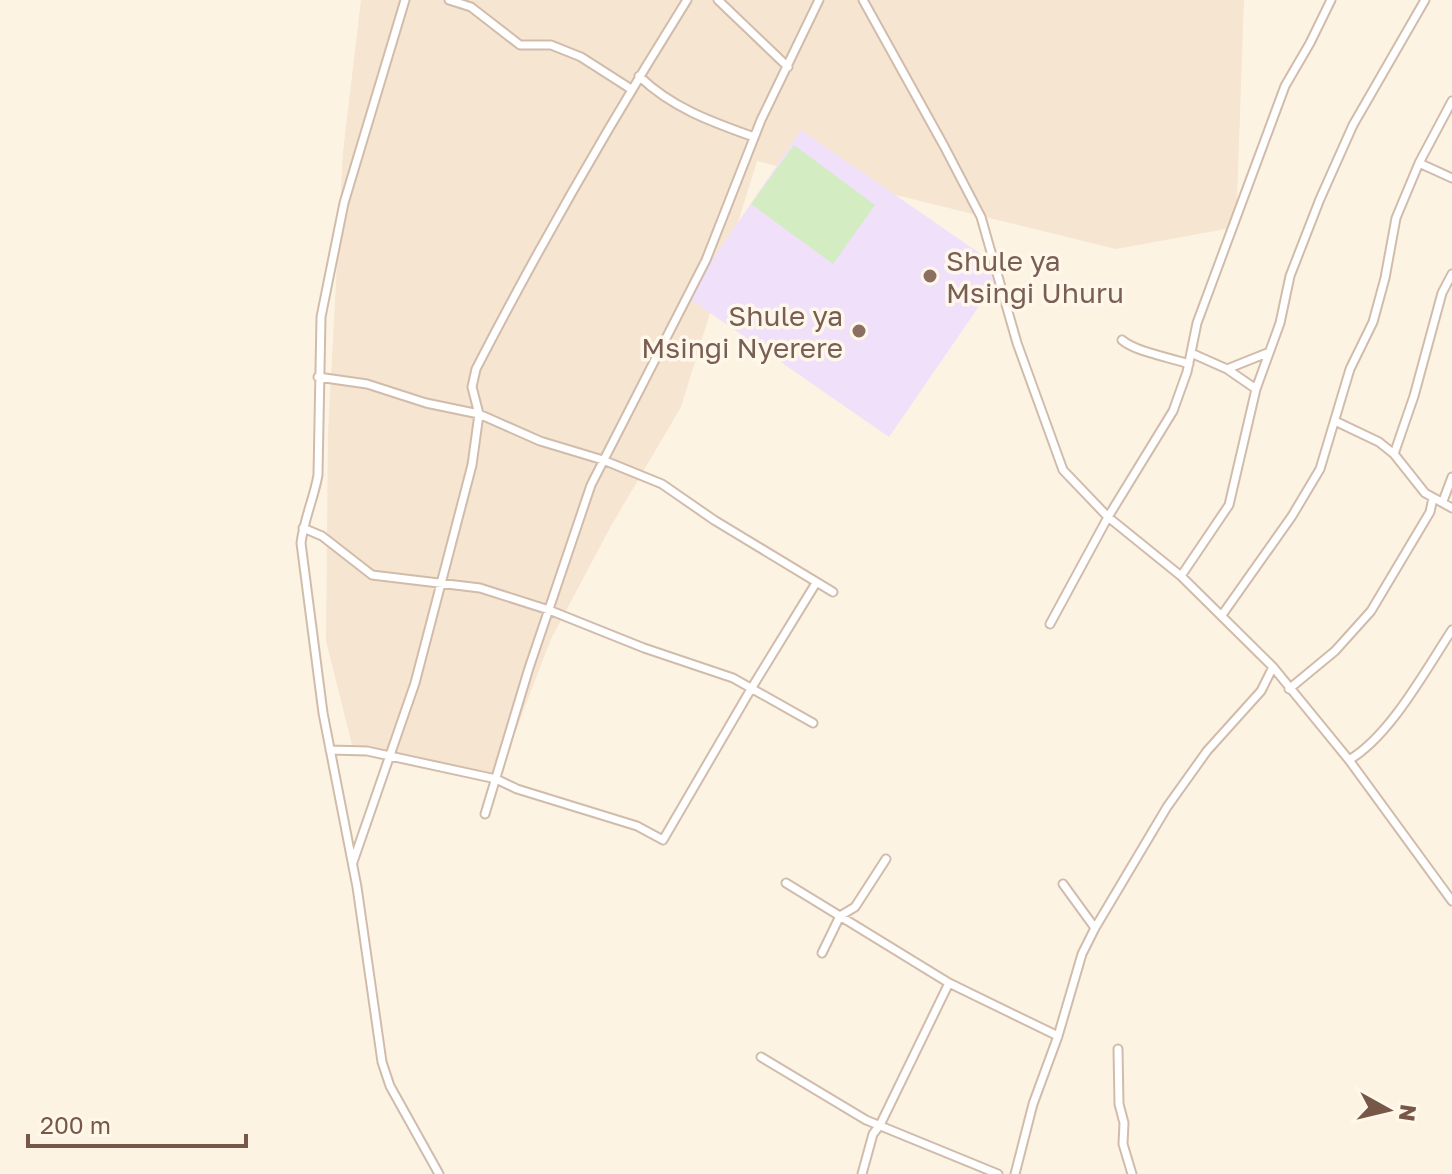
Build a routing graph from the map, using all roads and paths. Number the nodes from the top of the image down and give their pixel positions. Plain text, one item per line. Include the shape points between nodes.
1 (405, 0) edge
2 (449, 0) edge
3 (687, 0) edge
4 (718, 0) edge
5 (819, 0) edge
6 (863, 0) edge
7 (1331, 0) edge
8 (1425, 0) edge
9 (788, 67) junction
10 (639, 76) junction
11 (631, 89) junction
12 (1452, 101) edge
13 (754, 137) junction
14 (1419, 163) junction
15 (1452, 178) edge
16 (1452, 274) edge
17 (1122, 340) dead end
18 (1191, 353) junction
19 (1267, 353) junction
20 (1189, 364) junction
21 (1227, 369) junction
22 (318, 377) junction
23 (1256, 389) junction
24 (479, 414) junction
25 (1335, 421) junction
26 (1394, 454) junction
27 (603, 460) junction
28 (1452, 477) edge
29 (1433, 498) junction
30 (1443, 501) junction
31 (1452, 508) edge
32 (1108, 517) junction
33 (303, 528) junction
34 (1181, 576) junction
35 (441, 583) junction
36 (816, 583) junction
37 (833, 592) dead end
38 (549, 610) junction
39 (1222, 615) junction
40 (1050, 624) dead end
41 (1452, 630) edge
42 (1273, 667) junction
43 (751, 689) junction
44 (1289, 689) junction
45 (813, 723) dead end
46 (330, 750) junction
47 (390, 756) junction
48 (1349, 760) junction
49 (496, 779) junction
50 (485, 814) dead end
51 (886, 859) dead end
52 (353, 864) junction
53 (786, 883) dead end
54 (1063, 884) dead end
55 (1452, 901) edge
56 (840, 916) junction
57 (1095, 928) junction
58 (822, 953) dead end
59 (949, 983) junction
60 (1058, 1036) junction
61 (1118, 1049) dead end
62 (761, 1057) dead end
63 (880, 1125) junction
64 (439, 1174) edge
65 (862, 1174) edge
66 (998, 1174) edge
67 (1015, 1174) edge
68 (1132, 1174) edge

1 - 22 street via 344,203 321,317
2 - 11 street via 471,7 520,45 551,45
3 - 10 street
4 - 9 street
5 - 9 street
6 - 32 street via 981,217 1017,343 1063,470
7 - 18 street via 1285,86 1197,323
8 - 19 street via 1353,125 1290,276
9 - 13 street
10 - 11 street
10 - 13 street via 700,118
11 - 24 street via 476,369 472,387
12 - 14 street
13 - 27 street via 706,260
14 - 15 street
14 - 25 street via 1396,218 1373,322 1350,369
16 - 26 street
17 - 20 street via 1131,348
18 - 20 street
18 - 21 street
19 - 21 street
19 - 23 street
20 - 32 street via 1173,411
21 - 23 street
22 - 24 street via 367,384
22 - 33 street via 318,475
23 - 34 street via 1229,505
24 - 27 street via 540,441
24 - 35 street via 472,465
25 - 26 street
25 - 39 street via 1320,469
26 - 29 street
27 - 36 street via 662,484
27 - 38 street
28 - 30 street
29 - 30 street
29 - 44 street via 1430,512 1371,611 1335,651
30 - 31 street
32 - 34 street
32 - 40 street
33 - 35 street via 322,536 372,575
33 - 46 street
34 - 39 street
35 - 38 street via 480,588
35 - 47 street
36 - 37 street
36 - 43 street
38 - 43 street
38 - 49 street
39 - 42 street
41 - 48 street via 1381,733
42 - 44 street
42 - 57 street via 1261,691 1207,751 1167,807
43 - 45 street
43 - 49 street via 663,840 637,826
44 - 48 street
46 - 47 street
46 - 52 street
47 - 49 street
47 - 52 street
48 - 55 street
49 - 50 street
51 - 56 street via 855,907
52 - 64 street via 382,1062
53 - 56 street
54 - 57 street
56 - 58 street
56 - 59 street
57 - 60 street
59 - 60 street
59 - 63 street
60 - 67 street
61 - 68 street via 1123,1144
62 - 63 street
63 - 65 street
63 - 66 street

